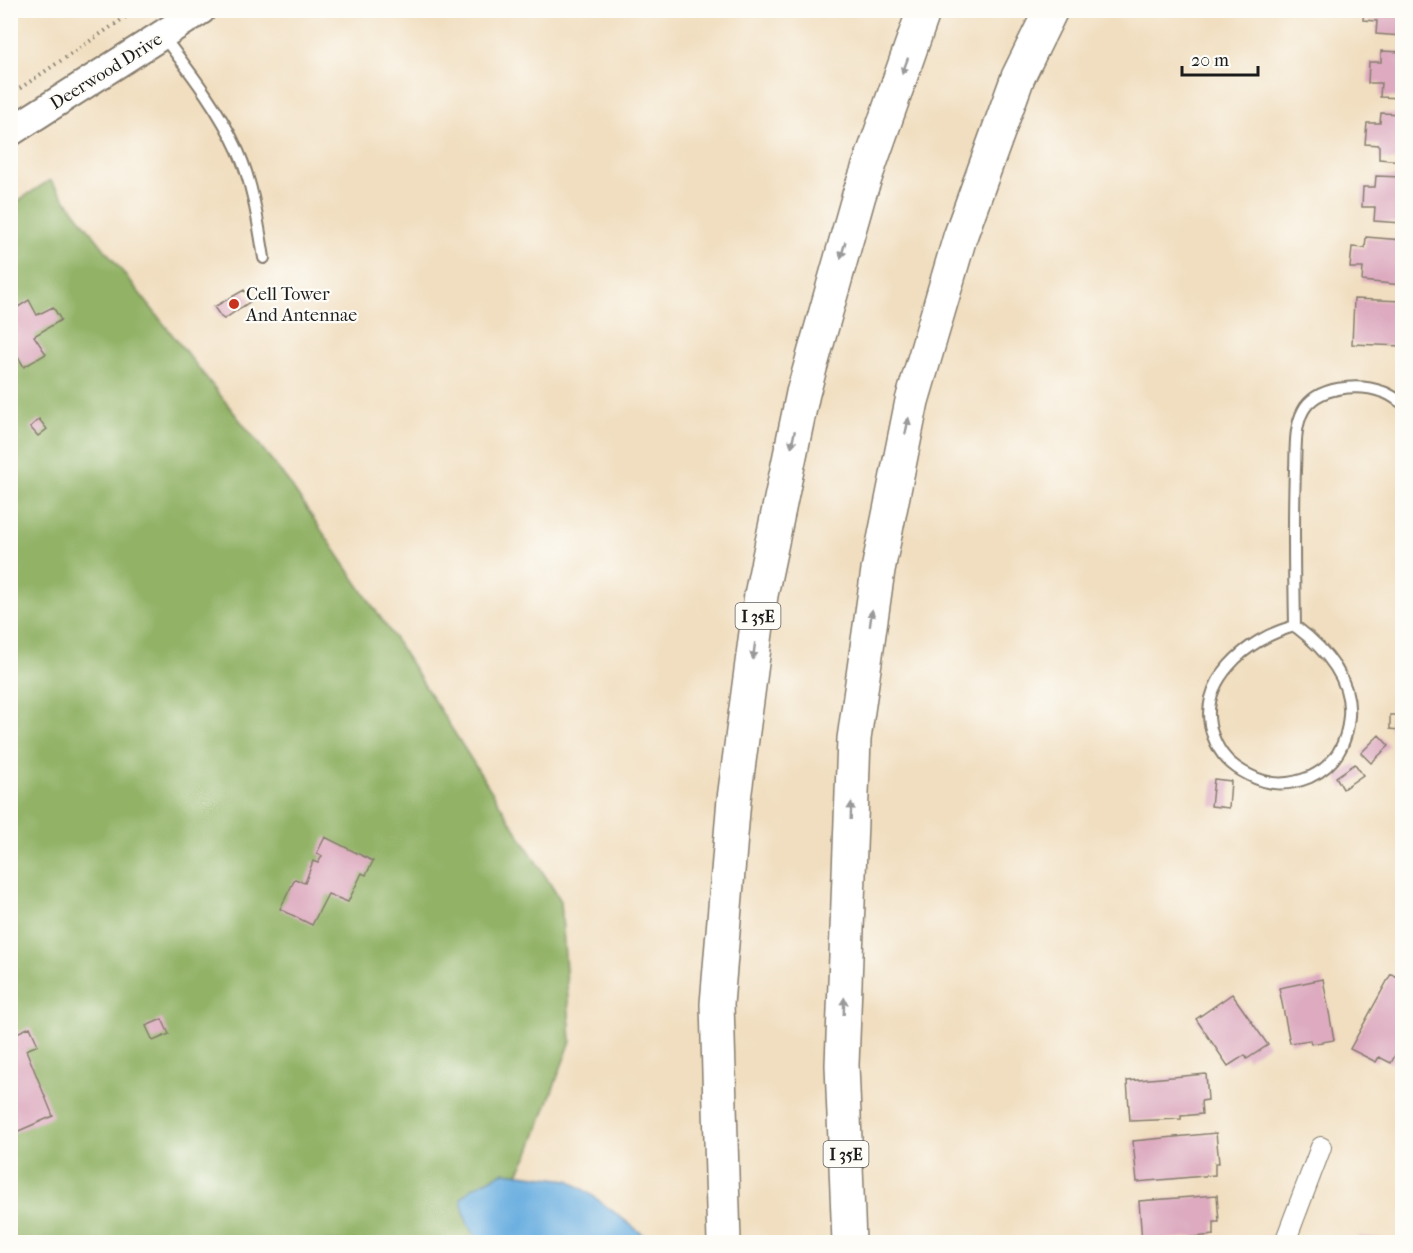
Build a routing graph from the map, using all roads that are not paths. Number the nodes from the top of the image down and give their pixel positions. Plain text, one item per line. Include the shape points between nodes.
1 (201, 10) edge
2 (924, 10) edge
3 (1051, 10) edge
4 (162, 35) junction
5 (10, 132) edge
6 (264, 258) dead end
7 (1402, 403) edge
8 (1295, 627) junction
9 (842, 1065) junction
10 (1321, 1147) dead end
11 (724, 1242) edge
12 (849, 1242) edge
13 (866, 1242) edge
14 (1284, 1242) edge

1 - 4 street, Deerwood Drive
2 -> 11 highway, I 35E via 859,195 803,393 761,595 734,799 717,1004
9 -> 3 highway, I 35E via 854,739 878,570 912,401 960,237 1018,77
4 - 5 street, Deerwood Drive
4 - 6 lane via 211,104 238,151 256,209
7 - 8 lane via 1384,392 1348,388 1323,394 1303,410 1296,443
8 - 8 lane via 1335,665 1341,676 1348,694 1348,731 1344,745 1325,768 1300,781 1272,784 1246,774 1223,756 1211,730 1209,703 1221,674 1240,654 1272,634
9 - 12 highway, I 35E
9 - 13 highway
10 - 14 street

